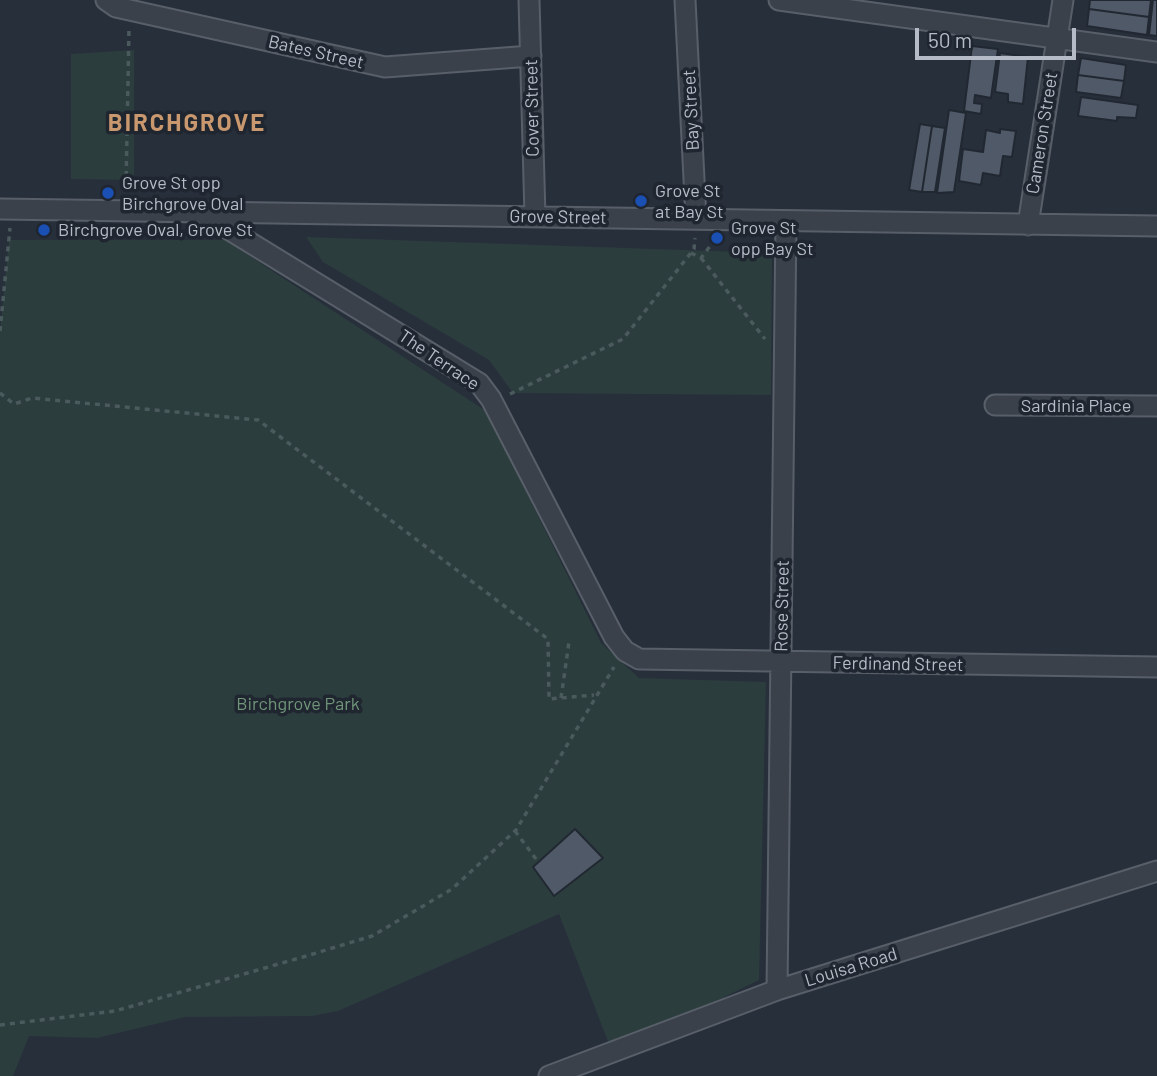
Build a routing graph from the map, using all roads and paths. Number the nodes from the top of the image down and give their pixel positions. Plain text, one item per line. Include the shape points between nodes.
1 (106, 0) edge
2 (529, 0) edge
3 (685, 0) edge
4 (779, 0) edge
5 (1063, 0) edge
6 (129, 10) junction
7 (1057, 39) junction
8 (1157, 52) edge
9 (531, 56) junction
10 (126, 186) dead end
11 (6, 209) edge
12 (197, 211) junction
13 (535, 216) junction
14 (696, 219) junction
15 (786, 222) junction
16 (1028, 225) junction
17 (1157, 226) edge
18 (711, 245) dead end
19 (691, 253) junction
20 (701, 258) junction
21 (0, 331) edge
22 (768, 343) dead end
23 (0, 393) edge
24 (491, 399) junction
25 (995, 405) dead end
26 (1157, 406) edge
27 (569, 642) dead end
28 (632, 655) junction
29 (781, 663) junction
30 (1157, 667) edge
31 (594, 695) junction
32 (561, 698) junction
33 (515, 831) junction
34 (536, 859) dead end
35 (1157, 871) edge
36 (778, 990) junction
37 (0, 1025) edge
38 (549, 1076) edge

1 - 6 street, Bates Street
2 - 9 street, Cover Street
3 - 14 street, Bay Street
4 - 7 street
5 - 7 street, Cameron Street
6 - 9 street, Bates Street via 384,67
6 - 10 path
7 - 8 street
7 - 16 street, Cameron Street
9 - 13 street, Cover Street
11 - 12 street, Grove Street
11 - 21 path
12 - 13 street, Grove Street
12 - 24 street, The Terrace via 461,370
13 - 14 street, Grove Street
14 - 15 street, Grove Street
14 - 19 path
15 - 16 street, Grove Street
15 - 29 street, Rose Street
16 - 17 street, Grove Street
18 - 20 path
19 - 20 path
19 - 24 path via 623,339 513,393
20 - 22 path
23 - 32 path via 14,404 32,398 258,420 548,639 549,699
24 - 28 street, The Terrace via 614,637
25 - 26 street, Sardinia Place
27 - 32 path
28 - 29 street, Ferdinand Street
28 - 31 path
29 - 30 street, Ferdinand Street
29 - 36 street, Rose Street
31 - 32 path
31 - 33 path
33 - 34 path
33 - 37 path via 452,889 372,936 115,1012
35 - 36 street, Louisa Road
36 - 38 street, Louisa Road

